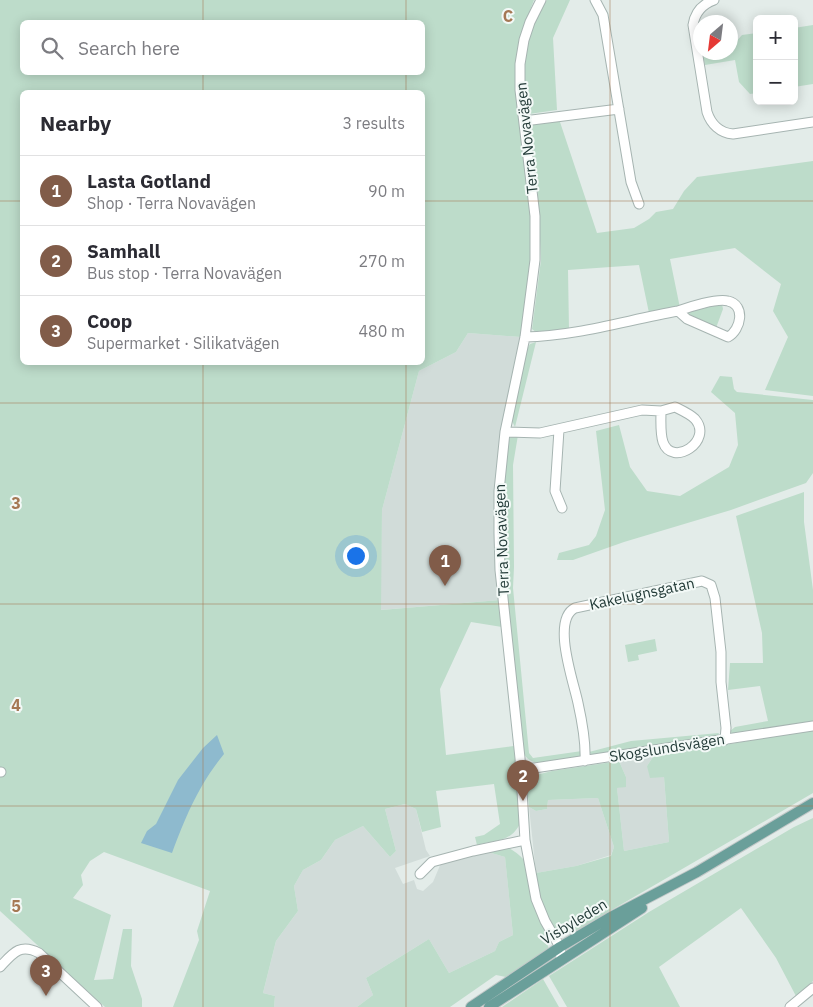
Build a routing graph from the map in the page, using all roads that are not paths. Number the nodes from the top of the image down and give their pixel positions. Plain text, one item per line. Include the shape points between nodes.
1 (541, 0) edge
2 (595, 0) edge
3 (714, 0) edge
4 (619, 109) junction
5 (524, 121) junction
6 (813, 122) edge
7 (639, 204) dead end
8 (678, 312) junction
9 (525, 337) junction
10 (661, 411) junction
11 (559, 430) junction
12 (505, 432) junction
13 (562, 508) dead end
14 (813, 726) edge
15 (725, 740) junction
16 (585, 761) junction
17 (521, 770) junction
18 (813, 803) edge
19 (813, 811) edge
20 (525, 840) junction
21 (749, 842) junction
22 (697, 872) junction
23 (420, 874) dead end
24 (560, 947) junction
25 (561, 960) junction
26 (0, 967) edge
27 (813, 988) edge
28 (97, 1007) edge
29 (471, 1007) edge
30 (489, 1007) edge
31 (790, 1007) edge

1 - 5 street, Terra Novavägen via 524,40 520,64
2 - 4 street via 603,15
3 - 6 street via 703,6 694,18 707,112 713,125 733,134
4 - 5 street
4 - 7 street
5 - 9 street, Terra Novavägen via 535,216 535,260
8 - 8 street via 729,301 740,312 741,319 737,331 728,337
8 - 9 street via 608,327
9 - 12 street, Terra Novavägen
10 - 10 street via 675,407 694,417 699,424 697,442 687,451 679,453 666,449 662,441
10 - 11 street via 642,410
11 - 12 street
11 - 13 street via 555,491
12 - 17 street, Terra Novavägen via 499,491 500,570
14 - 15 street, Skogslundsvägen
15 - 16 street, Skogslundsvägen
15 - 16 street, Kakelugnsgatan via 715,598 712,585 702,581 575,608 568,613 564,621 568,667 581,716
16 - 17 street, Skogslundsvägen
17 - 20 street, Terra Novavägen
18 - 21 main road, Visbyleden
19 - 21 main road, Visbyleden
20 - 23 street via 432,862
20 - 24 street, Terra Novavägen via 536,899
21 - 22 main road, Visbyleden
22 - 24 main road, Visbyleden
22 - 25 main road, Visbyleden
24 - 25 street, Terra Novavägen
24 - 29 main road, Visbyleden
25 - 30 main road, Visbyleden
26 - 28 street via 12,954 30,948
27 - 31 street

